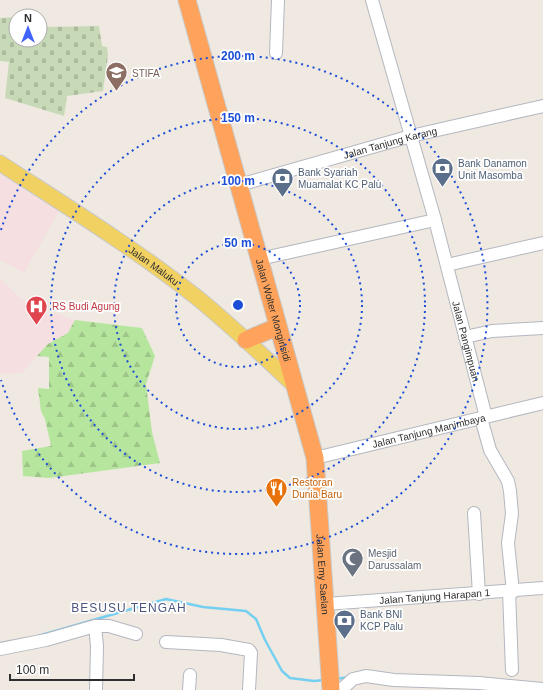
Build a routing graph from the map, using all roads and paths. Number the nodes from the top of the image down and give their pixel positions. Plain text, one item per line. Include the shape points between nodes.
1 (187, 0) edge
2 (278, 0) edge
3 (372, 0) edge
4 (276, 53) dead end
5 (543, 106) edge
6 (411, 136) junction
7 (0, 163) edge
8 (239, 185) junction
9 (435, 220) junction
10 (543, 243) edge
11 (259, 259) junction
12 (447, 265) junction
13 (277, 327) junction
14 (543, 328) edge
15 (465, 337) junction
16 (246, 340) junction
17 (294, 385) junction
18 (543, 403) edge
19 (483, 418) junction
20 (315, 458) junction
21 (474, 513) dead end
22 (543, 588) edge
23 (511, 592) junction
24 (479, 594) junction
25 (326, 604) junction
26 (94, 626) junction
27 (136, 634) dead end
28 (166, 642) dead end
29 (0, 649) edge
30 (512, 670) dead end
31 (190, 675) dead end
32 (543, 689) edge
33 (96, 690) edge
34 (189, 690) edge
35 (249, 690) edge
36 (331, 690) edge
37 (341, 690) edge

1 - 8 highway, Jalan Wolter Monginsidi
2 - 4 street
3 - 6 street, Jalan Pangimpuan
5 - 6 street, Jalan Tanjung Karang
6 - 8 street, Jalan Tanjung Karang
6 - 9 street, Jalan Pangimpuan
7 - 16 main road, Jalan Maluku via 176,282
8 - 11 highway, Jalan Wolter Monginsidi
9 - 11 street
9 - 12 street, Jalan Pangimpuan
10 - 12 street
11 - 13 highway, Jalan Wolter Monginsidi
12 - 15 street, Jalan Pangimpuan
13 - 16 highway
13 - 17 highway, Jalan Wolter Monginsidi
14 - 15 street via 492,331
15 - 19 street, Jalan Pangimpuan
16 - 17 main road, Jalan Maluku
17 - 20 highway, Jalan Wolter Monginsidi
18 - 19 street, Jalan Tanjung Manimbaya
19 - 20 street, Jalan Tanjung Manimbaya
19 - 23 street, Jalan Pangimpuan via 490,450 508,481 510,491 512,514 508,543
20 - 25 highway, Jalan Emy Saelan
21 - 24 street
22 - 23 street, Jalan Tanjung Harapan 1
23 - 24 street, Jalan Tanjung Harapan 1
23 - 30 street, Jalan Pangimpuan
24 - 25 street, Jalan Tanjung Harapan 1
25 - 36 highway, Jalan Emy Saelan
26 - 27 street via 109,626
26 - 29 street via 46,640
26 - 33 street via 97,646
28 - 35 street via 221,645 249,650
31 - 34 street
32 - 37 street via 366,676 353,679

